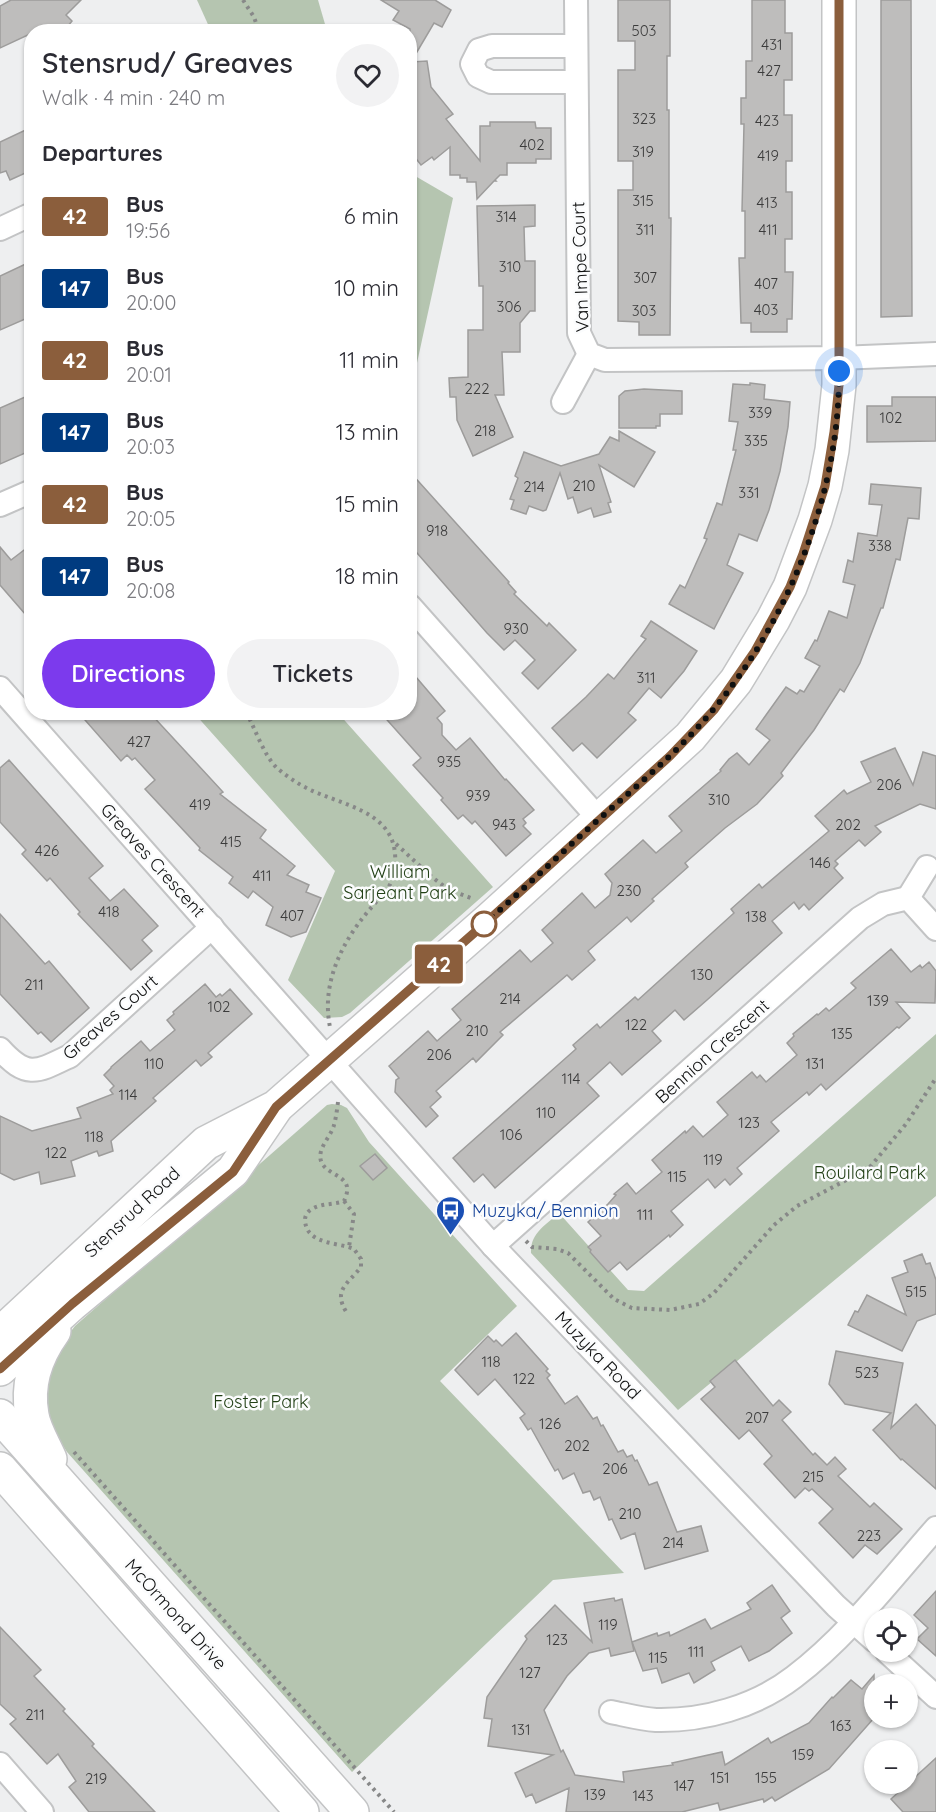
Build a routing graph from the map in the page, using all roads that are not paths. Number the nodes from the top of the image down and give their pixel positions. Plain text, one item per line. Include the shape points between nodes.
1 (576, 0) edge
2 (839, 0) edge
3 (575, 46) junction
4 (576, 82) junction
5 (24, 218) edge
6 (0, 229) edge
7 (589, 354) junction
8 (936, 354) edge
9 (839, 358) junction
10 (563, 402) dead end
11 (24, 494) edge
12 (0, 505) edge
13 (417, 614) edge
14 (0, 688) edge
15 (24, 715) edge
16 (28, 720) edge
17 (599, 819) junction
18 (927, 867) dead end
19 (908, 898) junction
20 (212, 927) junction
21 (936, 929) edge
22 (0, 1049) edge
23 (330, 1061) junction
24 (493, 1246) junction
25 (62, 1295) junction
26 (0, 1314) edge
27 (0, 1335) edge
28 (0, 1369) edge
29 (0, 1416) edge
30 (0, 1469) edge
31 (0, 1480) edge
32 (62, 1485) junction
33 (35, 1507) junction
34 (936, 1528) edge
35 (854, 1622) junction
36 (864, 1631) edge
37 (898, 1662) edge
38 (936, 1696) edge
39 (611, 1712) dead end
40 (0, 1764) edge
41 (42, 1812) edge
42 (302, 1812) edge
43 (352, 1812) edge

1 - 3 street, Van Impe Court
2 - 9 street, Stensrud Road
3 - 4 street, Van Impe Court
3 - 4 street via 492,46 479,50 472,64 478,76 491,82
4 - 7 street, Van Impe Court via 579,333
5 - 6 street
7 - 9 street, Van Impe Court via 605,360
7 - 10 street
8 - 9 street, Van Impe Court
9 - 17 street, Stensrud Road via 837,415 825,486 803,554 773,620 736,681 698,728
11 - 12 street
13 - 17 street
14 - 15 street, Greaves Crescent
16 - 20 street, Greaves Crescent
17 - 23 street, Stensrud Road
18 - 19 street
19 - 21 street
19 - 24 street, Bennion Crescent via 883,904 860,918
20 - 22 street, Greaves Court via 70,1056 44,1069 25,1070
20 - 23 street, Greaves Crescent
23 - 24 street, Muzyka Road
23 - 25 street, Stensrud Road via 276,1107 233,1172
24 - 35 street, Muzyka Road
25 - 26 street
25 - 27 street, Stensrud Road
25 - 28 street, Stensrud Road
25 - 32 street via 35,1362 30,1386 32,1416
29 - 32 street, McOrmond Drive
30 - 33 street, McOrmond Drive
31 - 33 street
32 - 43 street, McOrmond Drive
33 - 42 street, McOrmond Drive
34 - 35 street
35 - 36 street, Muzyka Road
35 - 39 street via 793,1678 722,1713 653,1720
37 - 38 street
40 - 41 street

